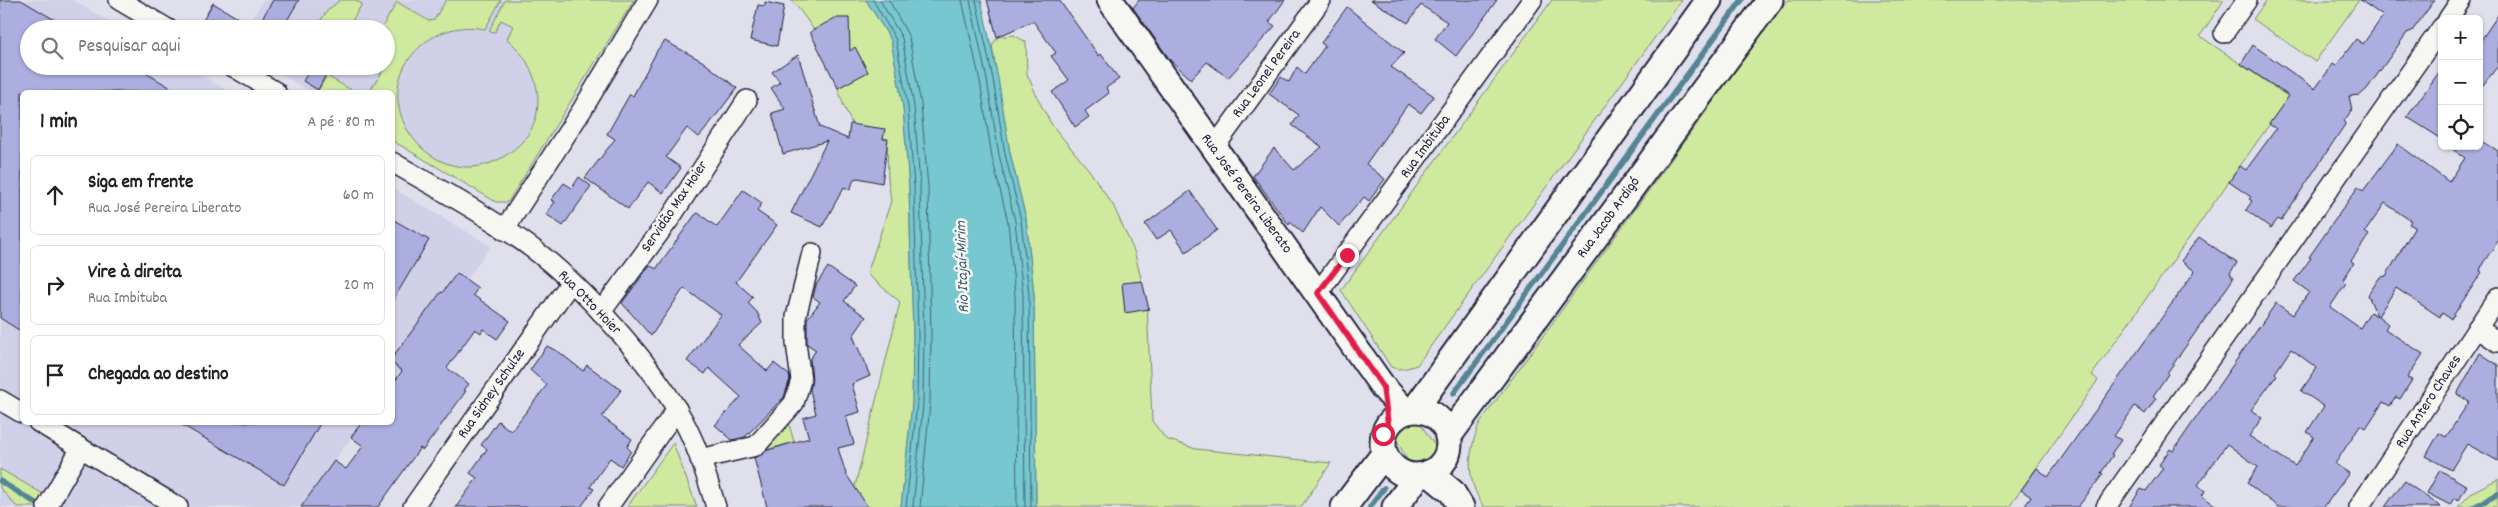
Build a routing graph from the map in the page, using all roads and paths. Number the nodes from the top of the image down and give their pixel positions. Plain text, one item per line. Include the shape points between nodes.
1 (119, 0) edge
2 (648, 0) edge
3 (1110, 0) edge
4 (1320, 0) edge
5 (1532, 0) edge
6 (1709, 0) edge
7 (1770, 0) edge
8 (2247, 0) edge
9 (2461, 0) edge
10 (2451, 15) edge
11 (153, 20) edge
12 (2224, 32) dead end
13 (2438, 33) edge
14 (247, 75) edge
15 (273, 90) edge
16 (747, 100) dead end
17 (1214, 148) junction
18 (395, 164) edge
19 (504, 230) junction
20 (812, 253) dead end
21 (571, 282) junction
22 (1318, 293) junction
23 (2498, 297) edge
24 (601, 312) junction
25 (2477, 328) junction
26 (2498, 342) edge
27 (0, 400) edge
28 (677, 409) junction
29 (20, 412) edge
30 (1403, 415) junction
31 (43, 425) edge
32 (81, 448) junction
33 (1384, 454) junction
34 (700, 459) junction
35 (1435, 461) junction
36 (1456, 500) edge
37 (47, 507) edge
38 (178, 507) edge
39 (413, 507) edge
40 (608, 507) edge
41 (716, 507) edge
42 (1344, 507) edge
43 (1395, 507) edge
44 (2106, 507) edge
45 (2359, 507) edge

1 - 11 street
2 - 19 street
3 - 17 main road, Rua José Pereira Liberato
4 - 17 street, Rua Leonel Pereira
5 - 22 street, Rua Imbituba
6 - 30 main road
7 - 35 main road, Rua Jacob Ardigó
8 - 12 street
9 - 10 street
13 - 44 street
14 - 15 street
16 - 24 street, Servidão Max Hoier via 670,217
17 - 22 main road, Rua José Pereira Liberato
18 - 19 street, Rua Otto Hoier
19 - 21 street, Rua Otto Hoier via 540,254
20 - 34 street via 796,317 801,380 794,403 756,446
21 - 24 street, Rua Otto Hoier
21 - 39 street, Rua Sidney Schulze
22 - 30 main road, Rua José Pereira Liberato
23 - 25 street, Rua Antero Chaves
24 - 28 street, Rua Otto Hoier
25 - 26 street
25 - 45 street, Rua Antero Chaves
27 - 29 street
28 - 34 street, Rua Otto Hoier
28 - 40 street
30 - 33 main road via 1383,434
30 - 35 main road via 1433,414 1446,428
31 - 32 street
32 - 37 street
32 - 38 street
33 - 35 main road via 1401,473
33 - 42 main road
34 - 41 street, Rua Otto Hoier
35 - 36 main road
35 - 43 main road, Rua Jacob Ardigó

